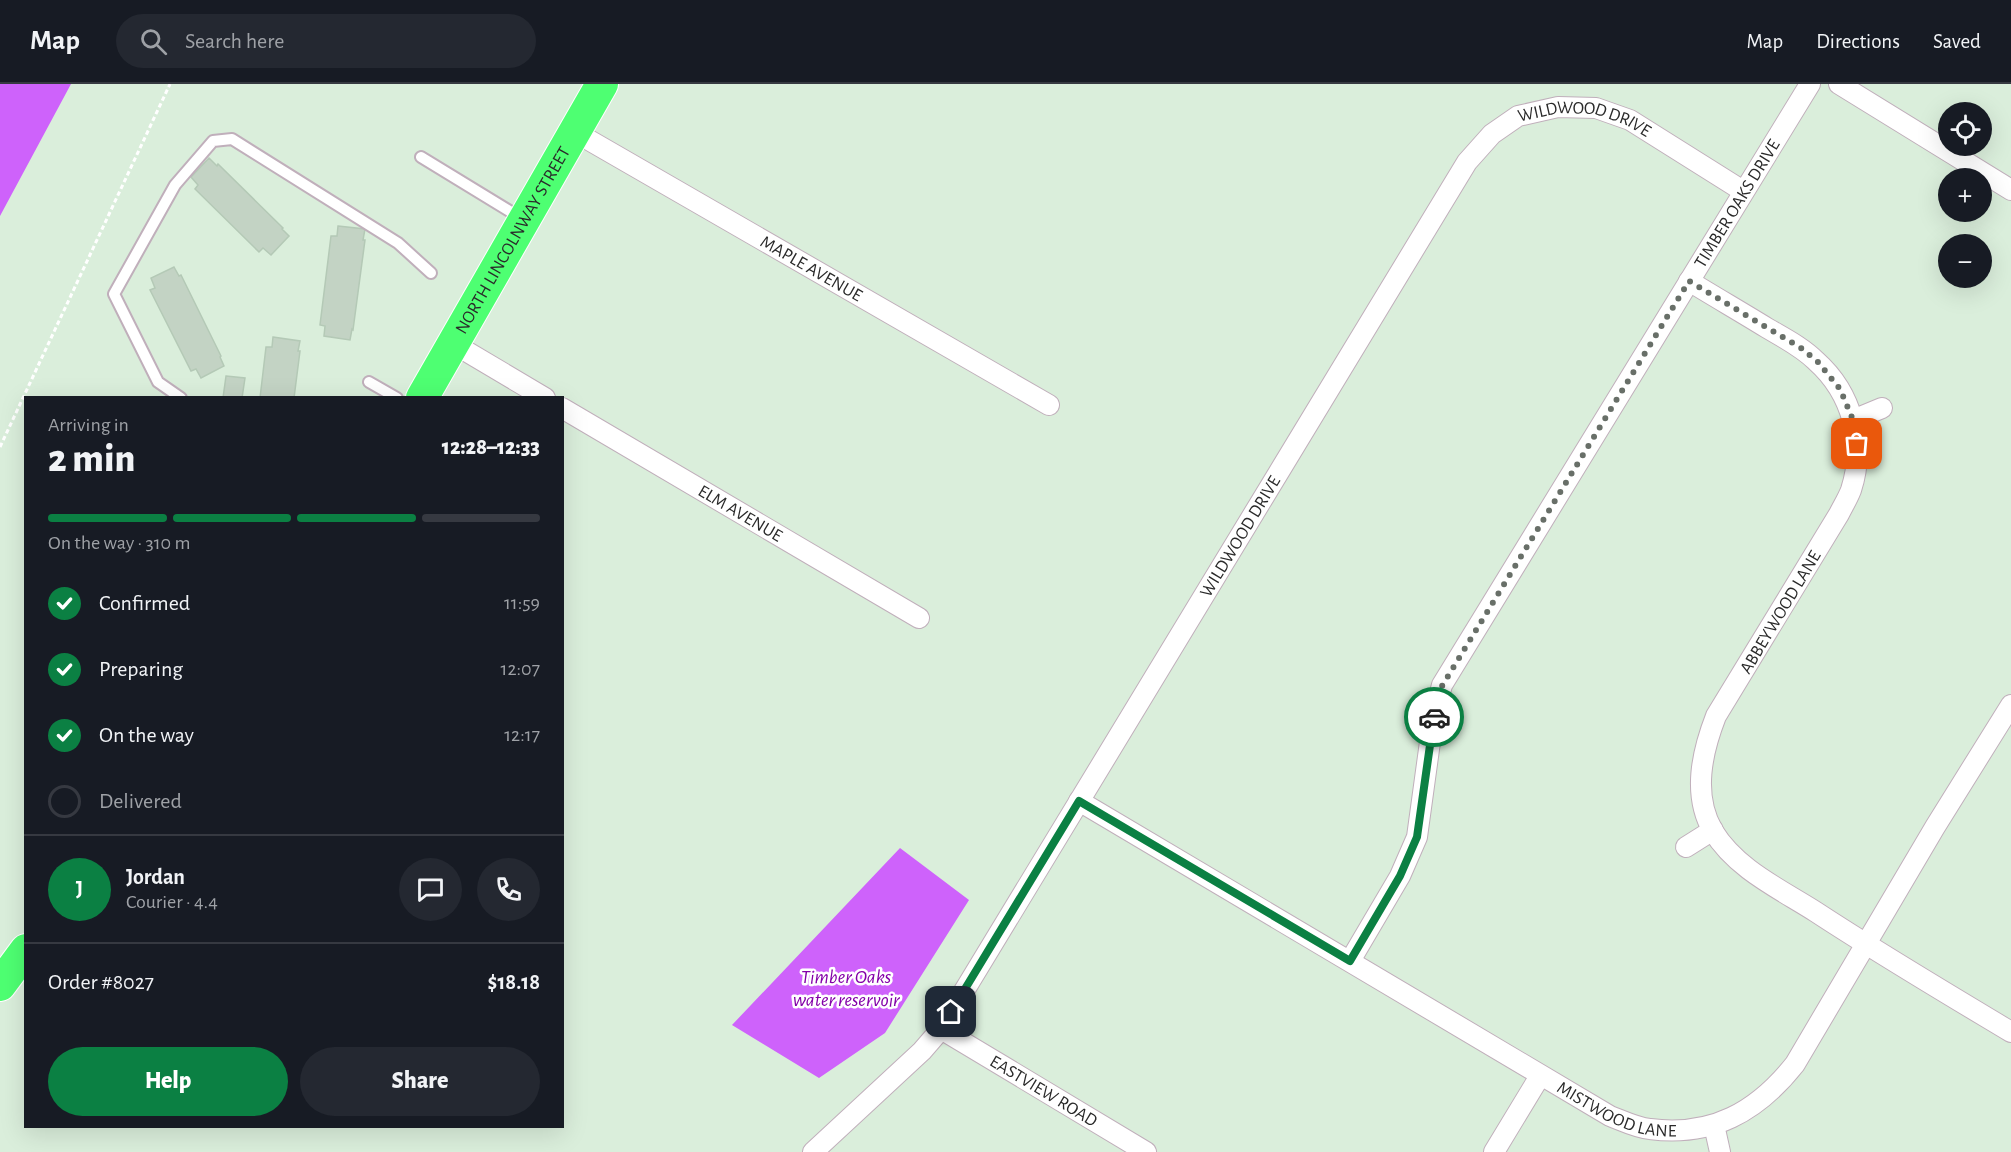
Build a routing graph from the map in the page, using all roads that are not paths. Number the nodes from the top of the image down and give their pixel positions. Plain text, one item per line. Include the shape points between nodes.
1 (602, 84) edge
2 (1810, 84) edge
3 (1839, 84) edge
4 (574, 132) junction
5 (421, 157) dead end
6 (2011, 190) edge
7 (1743, 191) junction
8 (524, 220) junction
9 (431, 273) dead end
10 (1689, 281) junction
11 (454, 344) junction
12 (369, 382) dead end
13 (177, 396) edge
14 (394, 396) edge
15 (423, 396) edge
16 (542, 396) edge
17 (1049, 405) dead end
18 (1882, 408) dead end
19 (564, 409) edge
20 (1853, 420) junction
21 (919, 618) dead end
22 (2011, 705) edge
23 (1079, 801) junction
24 (1713, 830) junction
25 (1686, 847) dead end
26 (1866, 945) junction
27 (24, 953) edge
28 (1350, 961) junction
29 (0, 985) edge
30 (940, 1029) junction
31 (2011, 1032) edge
32 (1540, 1076) junction
33 (1714, 1125) junction
34 (813, 1152) edge
35 (1146, 1152) edge
36 (1494, 1152) edge
37 (1720, 1152) edge

1 - 4 main road, NORTH LINCOLNWAY STREET
2 - 7 street, TIMBER OAKS DRIVE
3 - 6 street
4 - 8 main road, NORTH LINCOLNWAY STREET
4 - 17 street, MAPLE AVENUE
5 - 8 lane
7 - 10 street, TIMBER OAKS DRIVE
7 - 23 street, WILDWOOD DRIVE via 1630,120 1596,108 1558,107 1518,116 1492,134 1467,162
8 - 11 main road, NORTH LINCOLNWAY STREET
9 - 13 lane via 398,243 232,139 213,141 175,185 114,294 158,382
10 - 20 street, ABBEYWOOD LANE via 1818,362 1840,389
10 - 28 street, TIMBER OAKS DRIVE via 1442,686 1433,720 1417,837 1400,876
11 - 15 main road, NORTH LINCOLNWAY STREET
11 - 16 street
12 - 14 lane
18 - 20 street
19 - 21 street, ELM AVENUE
20 - 24 street, ABBEYWOOD LANE via 1857,444 1851,491 1716,716 1706,741 1701,770 1705,812
22 - 26 street, MISTWOOD LANE
23 - 28 street, MISTWOOD LANE
23 - 30 street, WILDWOOD DRIVE
24 - 25 street
24 - 26 street, ABBEYWOOD LANE via 1744,866
26 - 31 street, ABBEYWOOD LANE
26 - 33 street, MISTWOOD LANE via 1781,1082 1742,1114
27 - 29 main road
28 - 32 street, MISTWOOD LANE
30 - 34 street, WILDWOOD DRIVE via 922,1051
30 - 35 street, EASTVIEW ROAD
32 - 33 street, MISTWOOD LANE via 1610,1116 1648,1129 1686,1130
32 - 36 street
33 - 37 street

